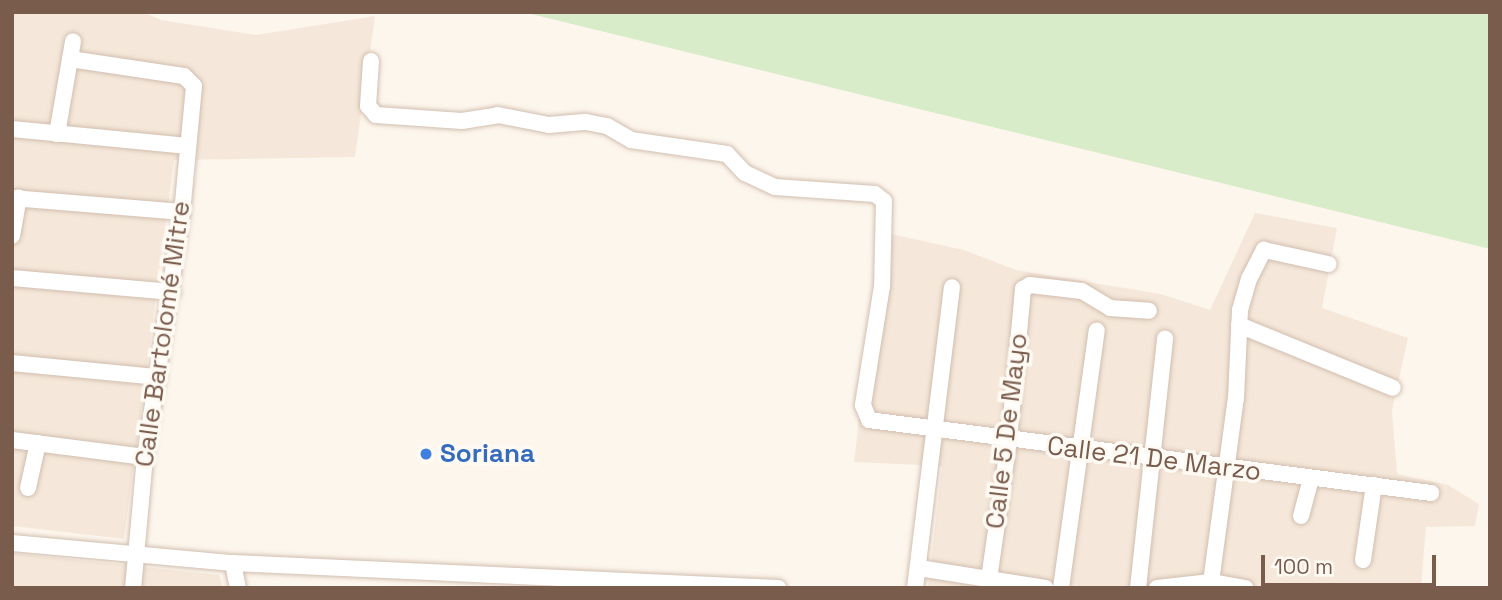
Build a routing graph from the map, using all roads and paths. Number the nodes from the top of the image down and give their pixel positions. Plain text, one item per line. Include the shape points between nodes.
1 (74, 41) dead end
2 (70, 59) junction
3 (371, 61) dead end
4 (12, 129) edge
5 (57, 134) junction
6 (188, 146) junction
7 (16, 198) edge
8 (182, 212) junction
9 (12, 236) edge
10 (1328, 264) dead end
11 (12, 278) edge
12 (952, 287) dead end
13 (172, 292) junction
14 (1149, 311) dead end
15 (1239, 325) junction
16 (1097, 330) dead end
17 (1165, 338) dead end
18 (12, 363) edge
19 (158, 377) junction
20 (1393, 387) dead end
21 (934, 429) junction
22 (12, 440) edge
23 (1009, 440) junction
24 (38, 443) junction
25 (1083, 451) junction
26 (145, 457) junction
27 (1150, 458) junction
28 (1225, 467) junction
29 (1311, 479) junction
30 (1374, 485) junction
31 (28, 488) dead end
32 (1431, 492) dead end
33 (1301, 516) dead end
34 (12, 543) edge
35 (135, 556) junction
36 (1363, 560) dead end
37 (233, 563) junction
38 (919, 568) junction
39 (989, 579) junction
40 (1211, 582) junction
41 (560, 583) edge
42 (132, 588) edge
43 (239, 588) edge
44 (778, 588) edge
45 (915, 588) edge
46 (1045, 588) edge
47 (1061, 588) edge
48 (1138, 588) edge
49 (1157, 588) edge
50 (1245, 588) edge

1 - 2 street
2 - 5 street
2 - 6 street, Calle Bartolomé Mitre via 192,81
3 - 21 street, Calle 21 De Marzo via 368,106 376,115 462,121 498,115 549,125 586,122 607,126 631,140 727,154 745,173 775,187 875,194 884,201 882,286 863,412 878,422
4 - 5 street
5 - 6 street
6 - 8 street, Calle Bartolomé Mitre
7 - 8 street
7 - 9 street
8 - 13 street, Calle Bartolomé Mitre
10 - 15 street via 1264,250 1243,296
11 - 13 street
12 - 21 street
13 - 19 street, Calle Bartolomé Mitre
14 - 23 street, Calle 5 De Mayo via 1110,308 1082,291 1027,286
15 - 20 street
15 - 28 street via 1236,398
16 - 25 street
17 - 27 street
18 - 19 street
19 - 26 street, Calle Bartolomé Mitre
21 - 23 street, Calle 21 De Marzo
21 - 38 street
22 - 24 street
23 - 25 street, Calle 21 De Marzo
23 - 39 street, Calle 5 De Mayo
24 - 26 street
24 - 31 street
25 - 27 street, Calle 21 De Marzo
25 - 47 street
26 - 35 street, Calle Bartolomé Mitre
27 - 28 street, Calle 21 De Marzo
27 - 48 street
28 - 29 street, Calle 21 De Marzo
28 - 40 street
29 - 30 street, Calle 21 De Marzo
29 - 33 street
30 - 32 street, Calle 21 De Marzo
30 - 36 street
34 - 35 street
35 - 37 street
35 - 42 street, Calle Bartolomé Mitre
37 - 41 street
37 - 43 street
38 - 39 street
38 - 45 street
39 - 46 street
40 - 49 street
40 - 50 street
41 - 44 street

